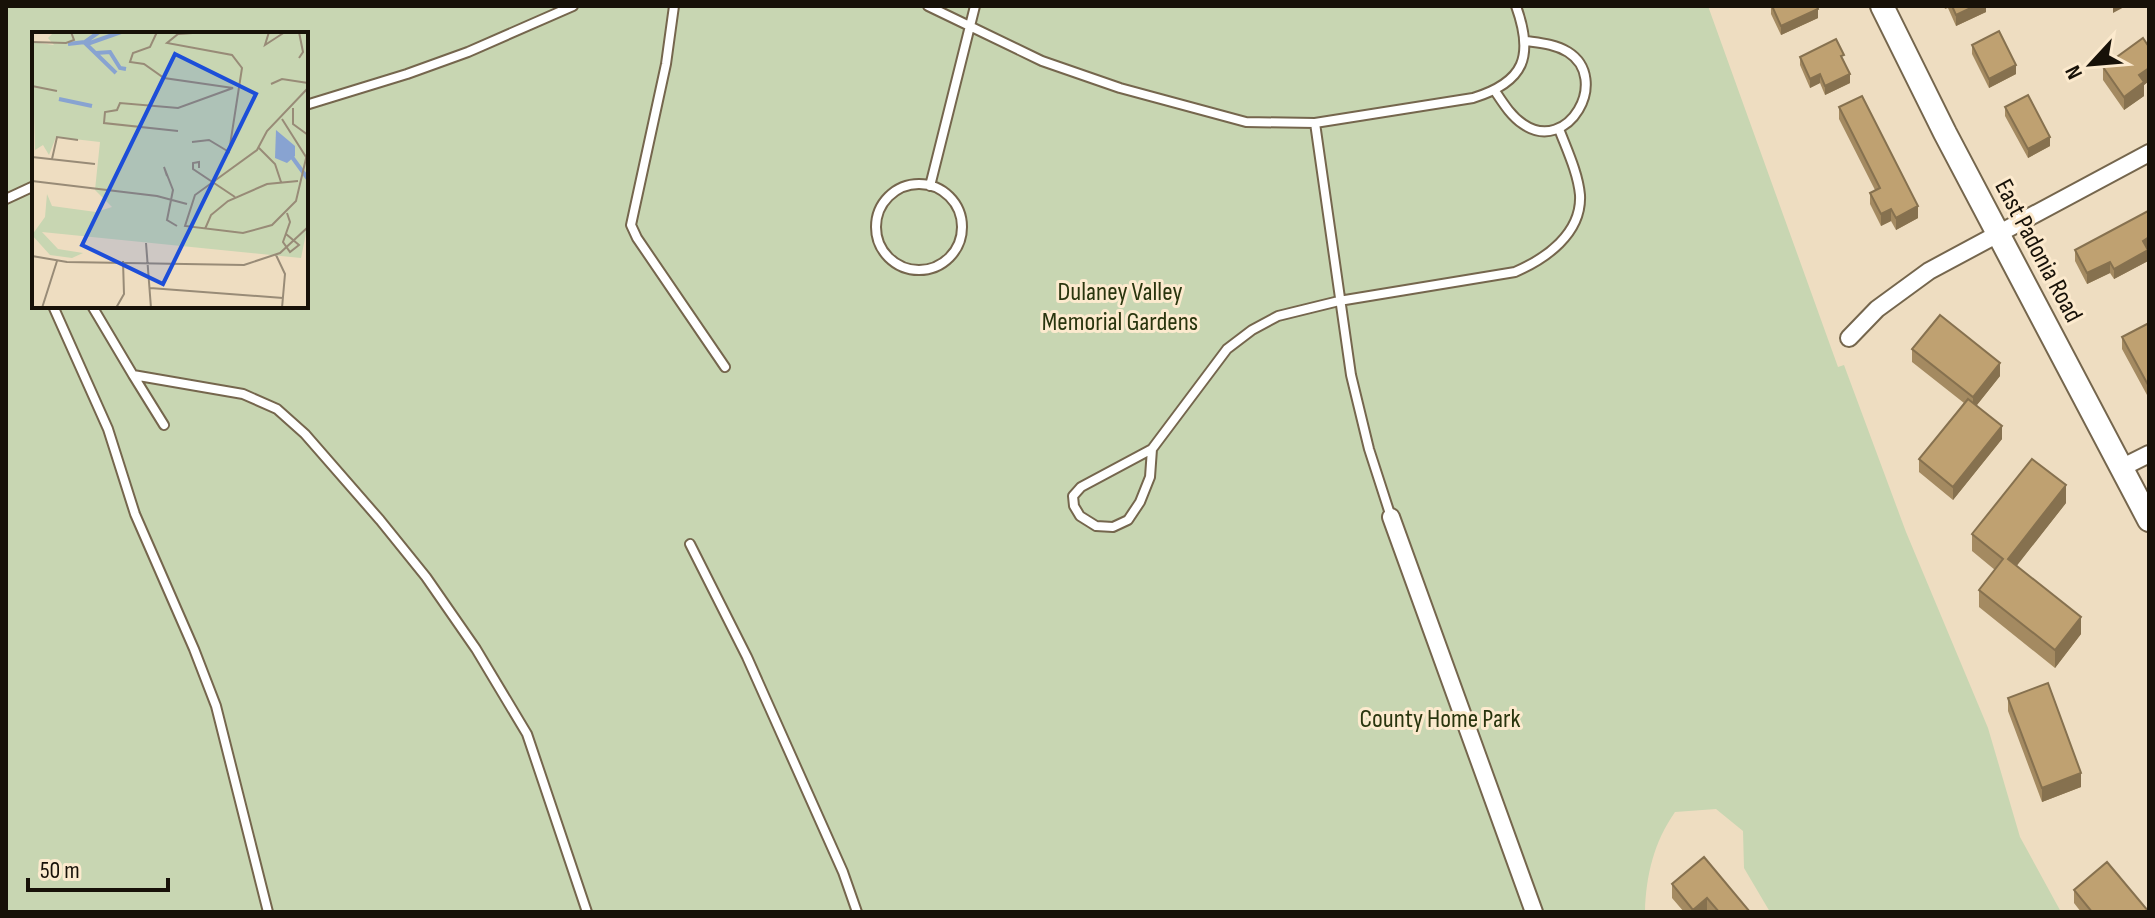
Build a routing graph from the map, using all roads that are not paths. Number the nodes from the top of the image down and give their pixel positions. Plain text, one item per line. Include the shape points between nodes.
1 (573, 6) edge
2 (674, 6) edge
3 (928, 6) edge
4 (975, 6) edge
5 (1516, 6) edge
6 (1882, 6) edge
7 (970, 28) junction
8 (1526, 41) junction
9 (1495, 91) junction
10 (308, 104) edge
11 (1315, 123) junction
12 (1559, 129) junction
13 (2149, 153) edge
14 (930, 186) junction
15 (32, 187) edge
16 (6, 199) edge
17 (1997, 232) junction
18 (1339, 301) junction
19 (54, 308) edge
20 (93, 308) edge
21 (1849, 338) dead end
22 (725, 367) dead end
23 (133, 375) junction
24 (164, 425) dead end
25 (1152, 449) junction
26 (2149, 454) edge
27 (2121, 468) junction
28 (1391, 517) joint
29 (2149, 520) edge
30 (690, 544) dead end
31 (268, 912) edge
32 (587, 912) edge
33 (857, 912) edge
34 (1534, 912) edge

1 - 10 lane via 468,52
2 - 22 lane via 631,225
3 - 7 lane
4 - 7 lane
5 - 8 lane
6 - 17 street, East Padonia Road
7 - 11 lane via 1042,61 1198,111 1246,122
7 - 14 lane
8 - 9 lane via 1521,65
8 - 12 lane via 1571,54 1584,71 1583,104
9 - 11 lane
9 - 12 lane via 1524,126
11 - 18 lane
12 - 18 lane via 1580,197 1566,235 1546,256 1515,272
13 - 17 street
14 - 14 lane via 955,204 961,239 939,266 912,270 890,259 880,245 877,221 899,189
15 - 16 lane
17 - 21 street via 1899,291
17 - 27 street, East Padonia Road
18 - 25 lane via 1278,316 1227,349
18 - 28 lane via 1351,375
19 - 31 lane via 108,429 135,514 216,706
20 - 23 lane
23 - 24 lane
23 - 32 lane via 243,394 277,409 380,520 506,694 527,734
25 - 25 lane via 1150,477 1128,520 1113,527 1096,526 1080,516 1073,496 1081,487
26 - 27 street
27 - 29 street, East Padonia Road
28 - 34 street
30 - 33 lane via 747,657

